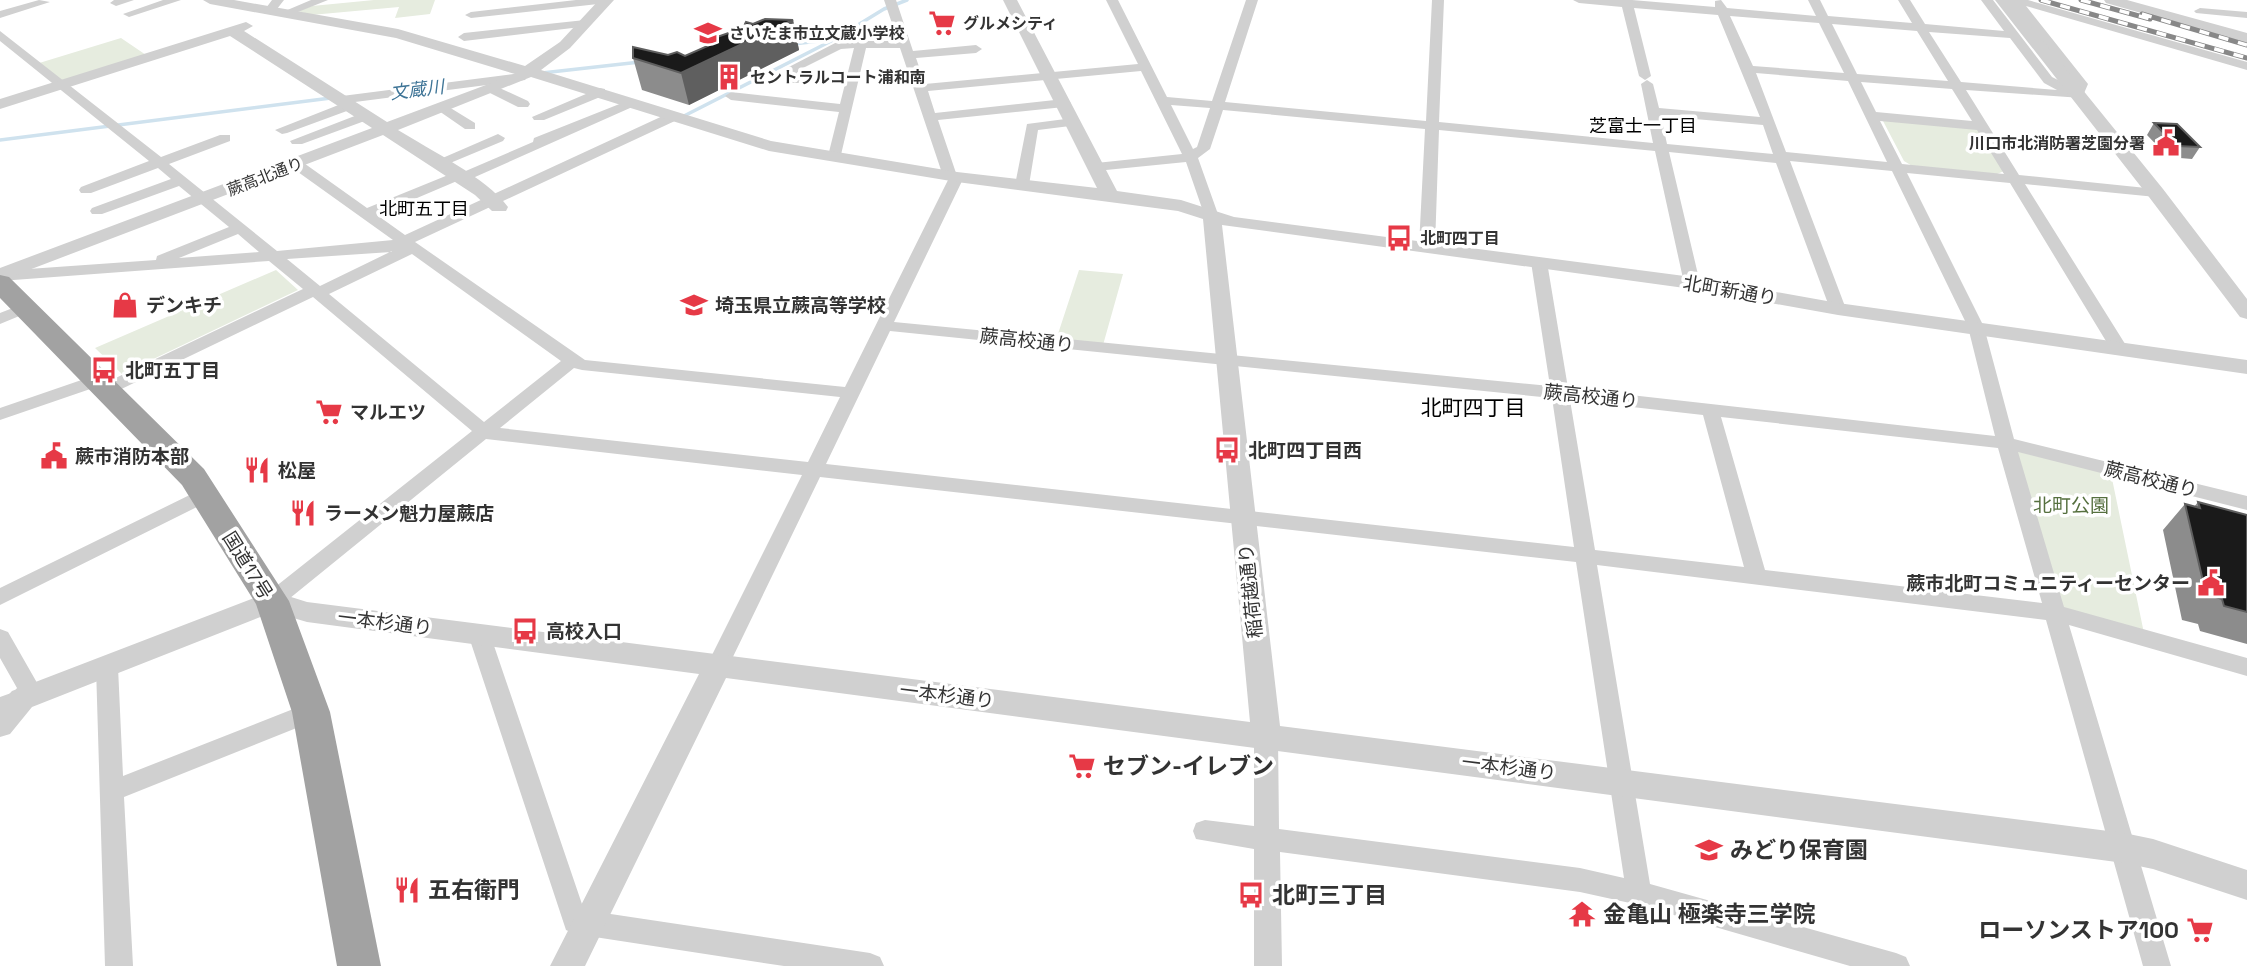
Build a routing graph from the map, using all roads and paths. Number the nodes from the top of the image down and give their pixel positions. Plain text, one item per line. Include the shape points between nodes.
1 (175, 0) edge
2 (322, 0) edge
3 (475, 0) edge
4 (607, 0) edge
5 (1010, 0) edge
6 (1112, 0) edge
7 (1252, 0) edge
8 (1438, 0) edge
9 (1579, 0) edge
10 (1814, 0) edge
11 (1904, 0) edge
12 (1987, 0) edge
13 (2002, 0) edge
14 (2016, 0) edge
15 (2111, 0) edge
16 (2188, 0) edge
17 (216, 1) edge
18 (44, 2) dead end
19 (1627, 2) edge
20 (892, 4) edge
21 (1720, 6) edge
22 (277, 9) edge
23 (2200, 11) junction
24 (129, 14) dead end
25 (0, 15) edge
26 (471, 15) junction
27 (2247, 15) edge
28 (1825, 20) junction
29 (585, 24) junction
30 (1920, 27) junction
31 (2221, 30) junction
32 (233, 31) junction
33 (0, 35) edge
34 (2015, 35) junction
35 (2247, 38) edge
36 (462, 44) junction
37 (861, 44) junction
38 (976, 48) dead end
39 (908, 50) junction
40 (2247, 66) edge
41 (1146, 67) junction
42 (1748, 69) junction
43 (530, 74) junction
44 (1049, 75) junction
45 (1854, 77) junction
46 (801, 80) dead end
47 (63, 85) junction
48 (1955, 85) junction
49 (922, 88) junction
50 (493, 89) junction
51 (2072, 89) junction
52 (600, 92) junction
53 (731, 96) dead end
54 (342, 100) junction
55 (1162, 100) junction
56 (1063, 103) junction
57 (0, 104) edge
58 (523, 104) dead end
59 (632, 104) junction
60 (1218, 105) junction
61 (443, 108) junction
62 (846, 109) junction
63 (1653, 111) junction
64 (365, 116) junction
65 (1873, 116) junction
66 (539, 117) dead end
67 (931, 117) junction
68 (679, 118) junction
69 (1073, 122) junction
70 (1768, 122) junction
71 (470, 125) dead end
72 (1981, 125) junction
73 (1433, 126) junction
74 (282, 130) dead end
75 (387, 130) junction
76 (225, 138) dead end
77 (498, 138) dead end
78 (298, 141) dead end
79 (1662, 148) junction
80 (835, 156) junction
81 (1191, 157) junction
82 (1781, 157) junction
83 (159, 162) junction
84 (438, 163) junction
85 (582, 163) joint
86 (296, 164) junction
87 (1096, 167) junction
88 (1899, 168) junction
89 (542, 170) junction
90 (460, 177) junction
91 (954, 177) junction
92 (181, 180) junction
93 (2015, 180) junction
94 (1022, 185) junction
95 (86, 190) dead end
96 (2156, 193) junction
97 (1110, 195) junction
98 (205, 199) junction
99 (496, 203) junction
100 (97, 211) dead end
101 (366, 214) junction
102 (1212, 216) junction
103 (240, 228) junction
104 (408, 244) junction
105 (1427, 246) junction
106 (276, 258) junction
107 (1539, 262) junction
108 (147, 265) junction
109 (0, 275) edge
110 (0, 283) edge
111 (1692, 283) junction
112 (316, 291) junction
113 (1838, 309) junction
114 (2247, 313) edge
115 (11, 314) edge
116 (886, 326) junction
117 (1976, 327) junction
118 (2118, 347) junction
119 (1227, 360) junction
120 (572, 361) junction
121 (2247, 367) edge
122 (101, 386) junction
123 (852, 393) junction
124 (1561, 393) junction
125 (1710, 409) junction
126 (0, 414) edge
127 (485, 433) junction
128 (2006, 443) junction
129 (814, 469) junction
130 (204, 495) junction
131 (2247, 503) edge
132 (1242, 518) junction
133 (1586, 556) junction
134 (1757, 577) junction
135 (0, 597) edge
136 (272, 601) junction
137 (2055, 613) junction
138 (479, 634) junction
139 (0, 638) edge
140 (718, 666) junction
141 (107, 667) junction
142 (2247, 667) edge
143 (17, 698) edge
144 (311, 712) junction
145 (0, 725) edge
146 (1266, 736) junction
147 (1623, 782) junction
148 (112, 791) junction
149 (1205, 831) dead end
150 (1267, 838) junction
151 (2124, 848) junction
152 (2247, 885) edge
153 (1639, 893) junction
154 (589, 923) junction
155 (119, 966) edge
156 (359, 966) edge
157 (568, 966) edge
158 (870, 966) edge
159 (1268, 966) edge
160 (1896, 966) edge
161 (2157, 966) edge

1 - 24 street
2 - 22 street
3 - 26 street
4 - 26 street
4 - 29 street, 蕨高北通り
5 - 44 street
6 - 41 street
7 - 60 street
8 - 73 street
9 - 19 street
10 - 28 street
11 - 30 street
12 - 34 street
13 - 51 street
14 - 40 street
14 - 51 street via 2082,84
15 - 31 street
16 - 23 street
17 - 22 street, 北町新通り
18 - 25 street
19 - 21 street
19 - 63 street
20 - 39 street
21 - 28 street
21 - 42 street
22 - 32 street
22 - 36 street, 北町新通り
23 - 27 street
23 - 31 street
26 - 36 street
28 - 30 street
28 - 45 street
29 - 36 street
29 - 43 street, 蕨高北通り
30 - 34 street
30 - 48 street
31 - 35 street
32 - 47 street
32 - 54 street
33 - 47 street
34 - 51 street via 2048,80
36 - 43 street, 北町新通り
37 - 39 street
37 - 46 street via 839,45 793,68 790,80
37 - 62 street
38 - 39 street
39 - 49 street
41 - 44 street
41 - 55 street
42 - 45 street
42 - 70 street
43 - 50 street, 蕨高北通り
43 - 52 street, 北町新通り
43 - 54 street
44 - 49 street
44 - 56 street
45 - 48 street
45 - 65 street
47 - 57 street
47 - 83 street
48 - 51 street
48 - 72 street
49 - 67 street
50 - 58 street
50 - 61 street, 蕨高北通り
51 - 96 street
52 - 59 street, 北町新通り
52 - 66 street
53 - 62 street
54 - 64 street
54 - 74 street
55 - 60 street
55 - 81 street
56 - 67 street
56 - 69 street
59 - 68 street, 北町新通り
59 - 89 street via 540,142
60 - 73 street
60 - 81 street via 1204,148
61 - 71 street
61 - 75 street, 蕨高北通り
62 - 80 street
63 - 70 street
63 - 79 street
64 - 75 street
64 - 78 street
65 - 72 street
65 - 88 street
67 - 91 street
68 - 80 street, 北町新通り via 769,146
68 - 85 street
69 - 87 street
69 - 94 street via 1032,127
70 - 82 street
72 - 93 street
73 - 79 street
73 - 105 street
75 - 84 street
75 - 86 street, 蕨高北通り
76 - 83 street
77 - 84 street
79 - 82 street
79 - 111 street
80 - 91 street, 北町新通り
81 - 87 street
81 - 102 street
82 - 88 street
82 - 113 street
83 - 92 street
83 - 95 street
84 - 90 street
85 - 89 street
86 - 98 street, 蕨高北通り
86 - 101 street
87 - 97 street
88 - 93 street
88 - 117 street
89 - 90 street
89 - 99 street
90 - 99 street
90 - 101 street
91 - 94 street, 北町新通り
91 - 116 street
92 - 98 street
92 - 100 street
93 - 96 street
93 - 118 street
94 - 97 street, 北町新通り
96 - 114 street
97 - 102 street, 北町新通り via 1181,206
98 - 103 street
98 - 109 street, 蕨高北通り
99 - 104 street
101 - 104 street
102 - 105 street, 北町新通り
102 - 119 street, 稲荷越通り
103 - 106 street
103 - 108 street
104 - 106 street
104 - 112 street
104 - 120 street
105 - 107 street, 北町新通り
106 - 108 street
106 - 112 street
107 - 111 street, 北町新通り
107 - 124 street
108 - 109 street
110 - 115 highway, 国道17号
111 - 113 street, 北町新通り
112 - 122 street
112 - 127 street
113 - 117 street, 北町新通り
115 - 122 highway, 国道17号
116 - 119 street, 蕨高校通り
116 - 123 street
117 - 118 street, 北町新通り
117 - 128 street
118 - 121 street, 北町新通り
119 - 124 street, 蕨高校通り
119 - 132 street, 稲荷越通り
120 - 123 street
120 - 127 street
122 - 126 street
122 - 130 highway, 国道17号 via 193,477
123 - 129 street
124 - 125 street, 蕨高校通り
124 - 133 street
125 - 128 street, 蕨高校通り
125 - 134 street
127 - 129 street
127 - 136 street
128 - 131 street, 蕨高校通り
128 - 137 street
129 - 132 street
129 - 140 street
130 - 135 street
130 - 136 highway, 国道17号
132 - 133 street
132 - 146 street, 稲荷越通り
133 - 134 street
133 - 147 street
134 - 137 street
136 - 138 street, 一本杉通り via 307,612
136 - 141 street
136 - 144 highway, 国道17号
137 - 142 street
137 - 151 street
138 - 140 street, 一本杉通り
138 - 154 street via 575,921
139 - 143 street
140 - 146 street, 一本杉通り
140 - 154 street
141 - 143 street
141 - 148 street
143 - 145 street
144 - 148 street
144 - 156 highway, 国道17号
146 - 147 street, 一本杉通り
146 - 150 street, 稲荷越通り
147 - 151 street, 一本杉通り
147 - 153 street
148 - 155 street
149 - 150 street
150 - 153 street via 1580,880
150 - 159 street, 稲荷越通り
151 - 152 street
151 - 161 street
153 - 160 street
154 - 157 street
154 - 158 street

